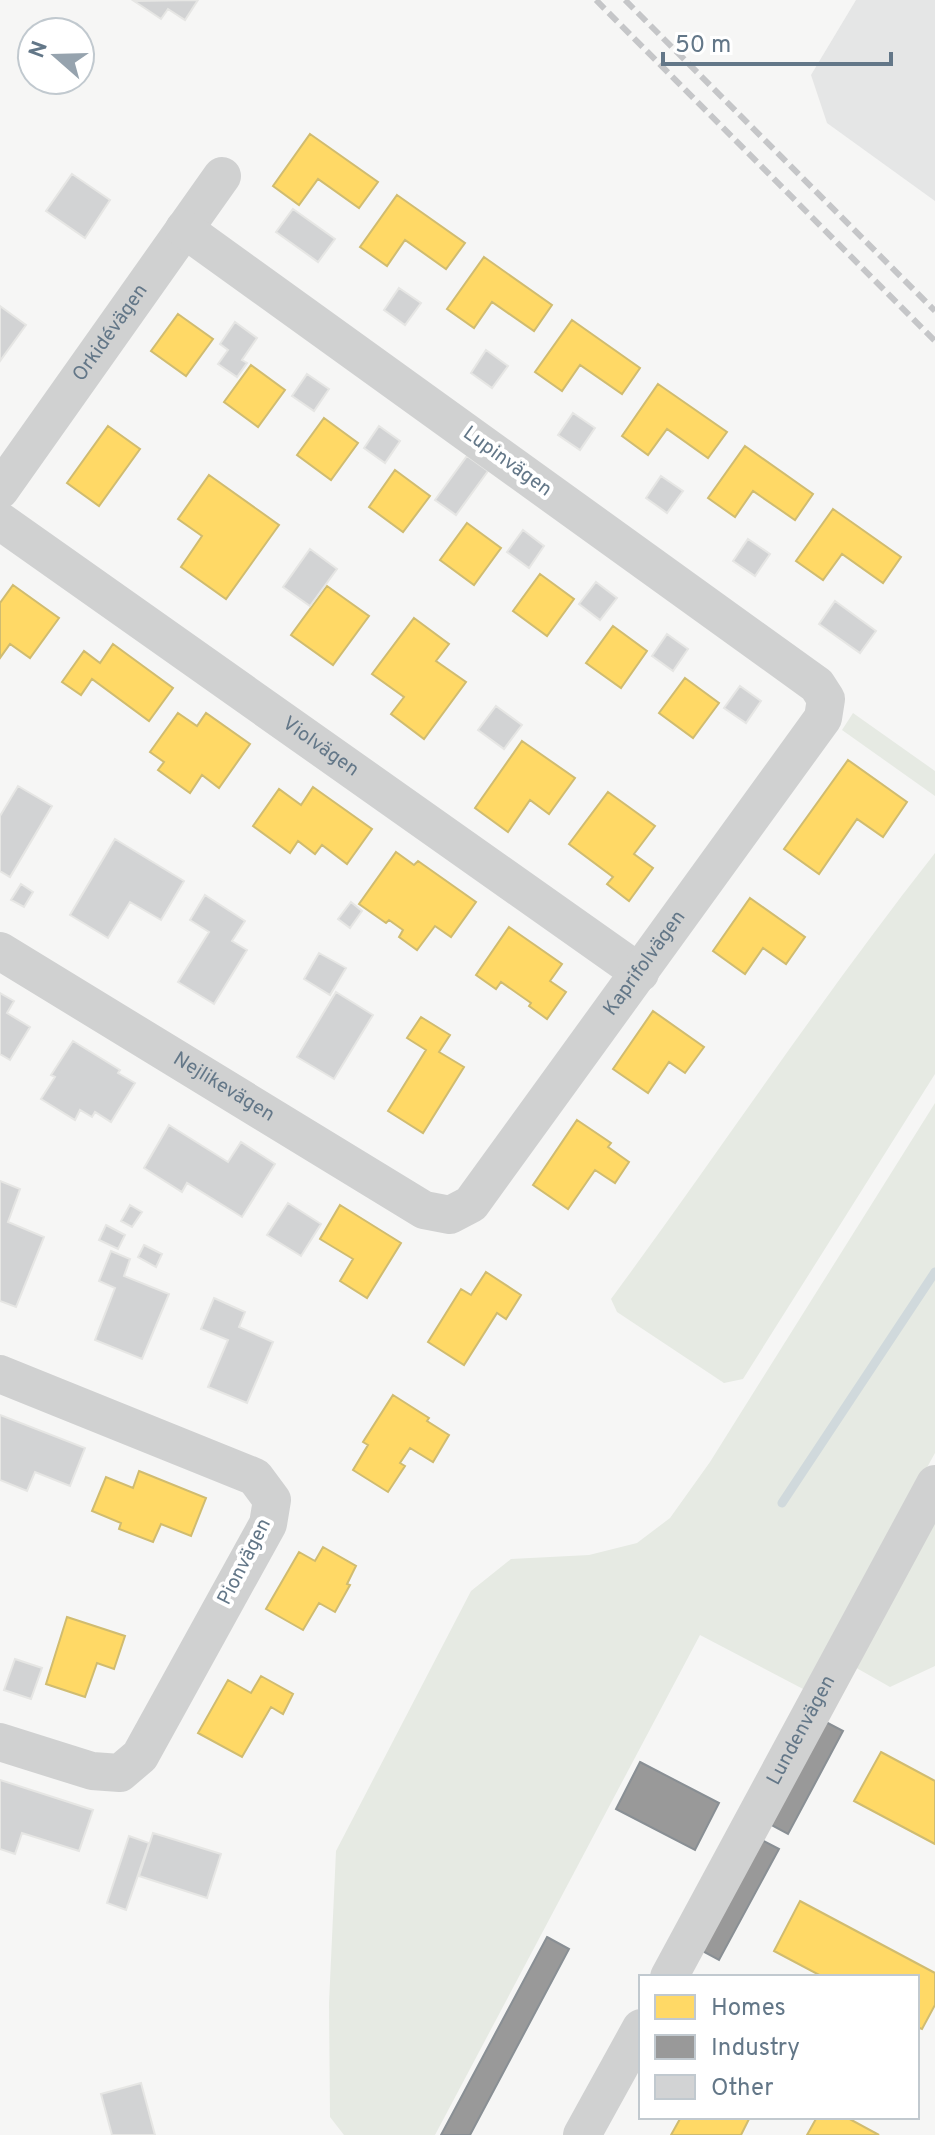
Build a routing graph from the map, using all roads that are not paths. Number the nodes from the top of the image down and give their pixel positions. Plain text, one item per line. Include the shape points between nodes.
1 (222, 176) dead end
2 (184, 229) junction
3 (0, 490) edge
4 (0, 521) edge
5 (826, 699) joint
6 (0, 951) edge
7 (640, 973) junction
8 (450, 1215) joint
9 (0, 1374) edge
10 (935, 1484) edge
11 (0, 1742) edge
12 (670, 1975) edge
13 (639, 2032) edge
14 (582, 2135) edge

1 - 2 street, Orkidévägen
2 - 3 street, Orkidévägen
2 - 5 street, Lupinvägen via 817,685
4 - 7 street, Violvägen
5 - 7 street, Kaprifolvägen via 823,718
6 - 8 street, Nejlikevägen via 424,1210
7 - 8 street, Kaprifolvägen via 471,1204
9 - 11 street, Pionvägen via 255,1477 272,1500 268,1524 140,1756 120,1773 92,1771
10 - 12 street, Lundenvägen
13 - 14 street

